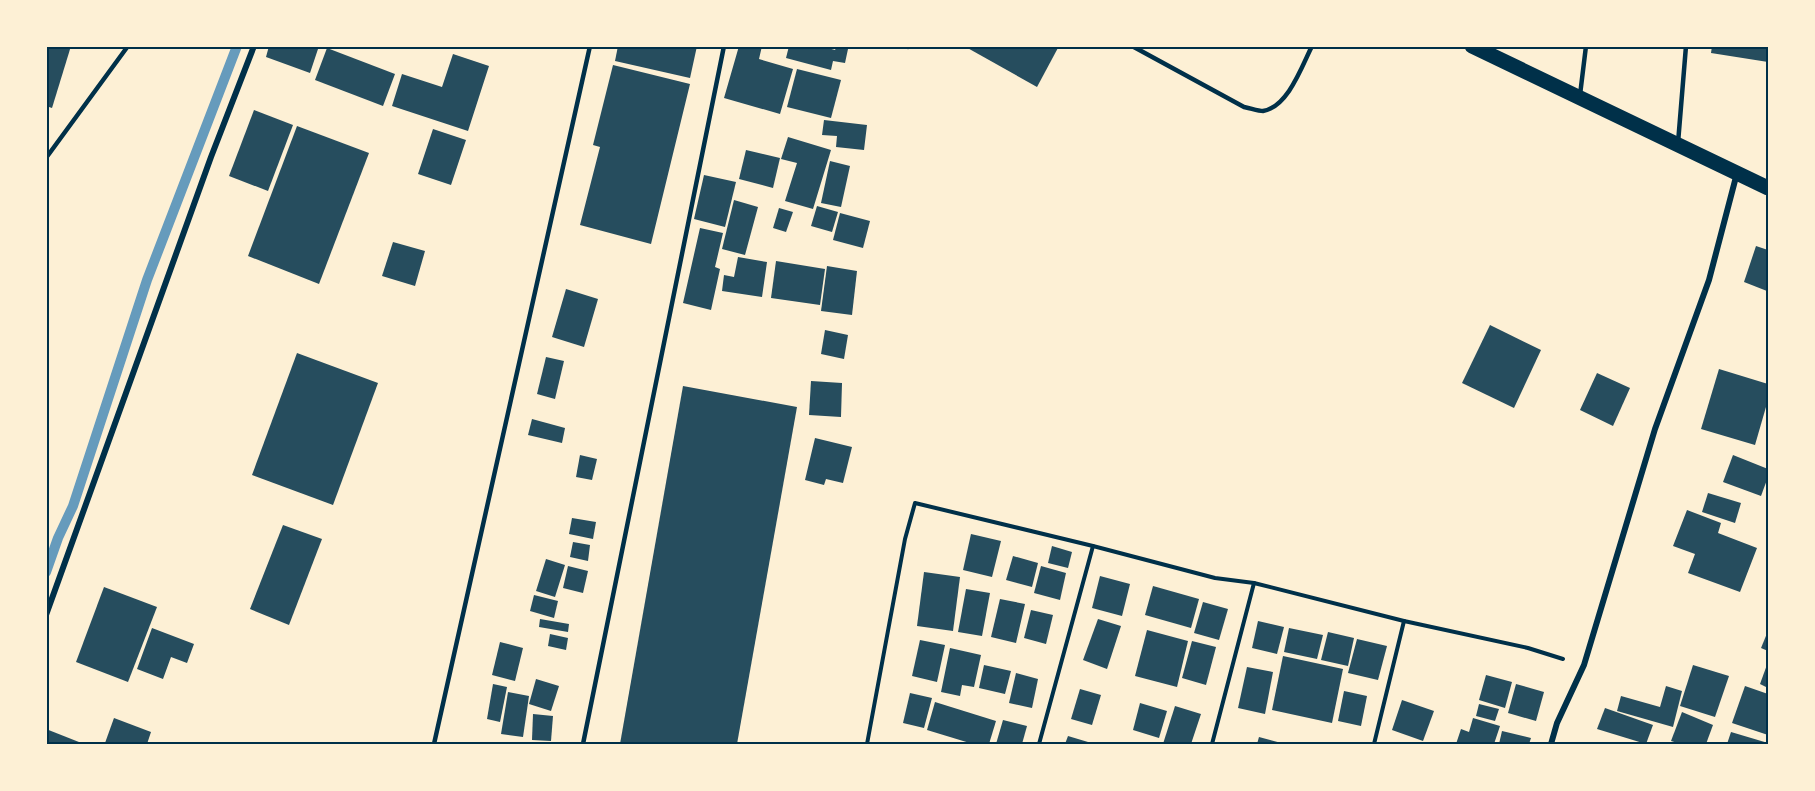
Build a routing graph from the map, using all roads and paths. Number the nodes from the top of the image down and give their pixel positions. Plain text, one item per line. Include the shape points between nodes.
1 (128, 46) edge
2 (254, 46) edge
3 (590, 46) edge
4 (724, 46) edge
5 (1132, 46) edge
6 (1312, 46) edge
7 (1472, 46) edge
8 (1586, 46) edge
9 (1686, 46) edge
10 (1579, 98) junction
11 (1678, 146) junction
12 (46, 158) edge
13 (1738, 173) junction
14 (1768, 188) edge
15 (1093, 546) junction
16 (1254, 583) junction
17 (46, 615) edge
18 (1404, 621) junction
19 (1584, 665) junction
20 (434, 744) edge
21 (583, 744) edge
22 (867, 744) edge
23 (1039, 744) edge
24 (1212, 744) edge
25 (1374, 744) edge
26 (1551, 744) edge

1 - 12 lane
2 - 17 street
3 - 20 lane
4 - 21 lane
5 - 6 lane via 1244,107 1264,111 1289,93
7 - 10 main road
8 - 10 lane
9 - 11 lane
10 - 11 main road
11 - 13 main road
13 - 14 main road
13 - 19 street via 1709,280 1655,429
15 - 16 path via 1215,578
15 - 22 path via 915,503
15 - 23 path
16 - 18 path
16 - 24 path
18 - 19 path via 1528,648
18 - 25 path
19 - 26 street

